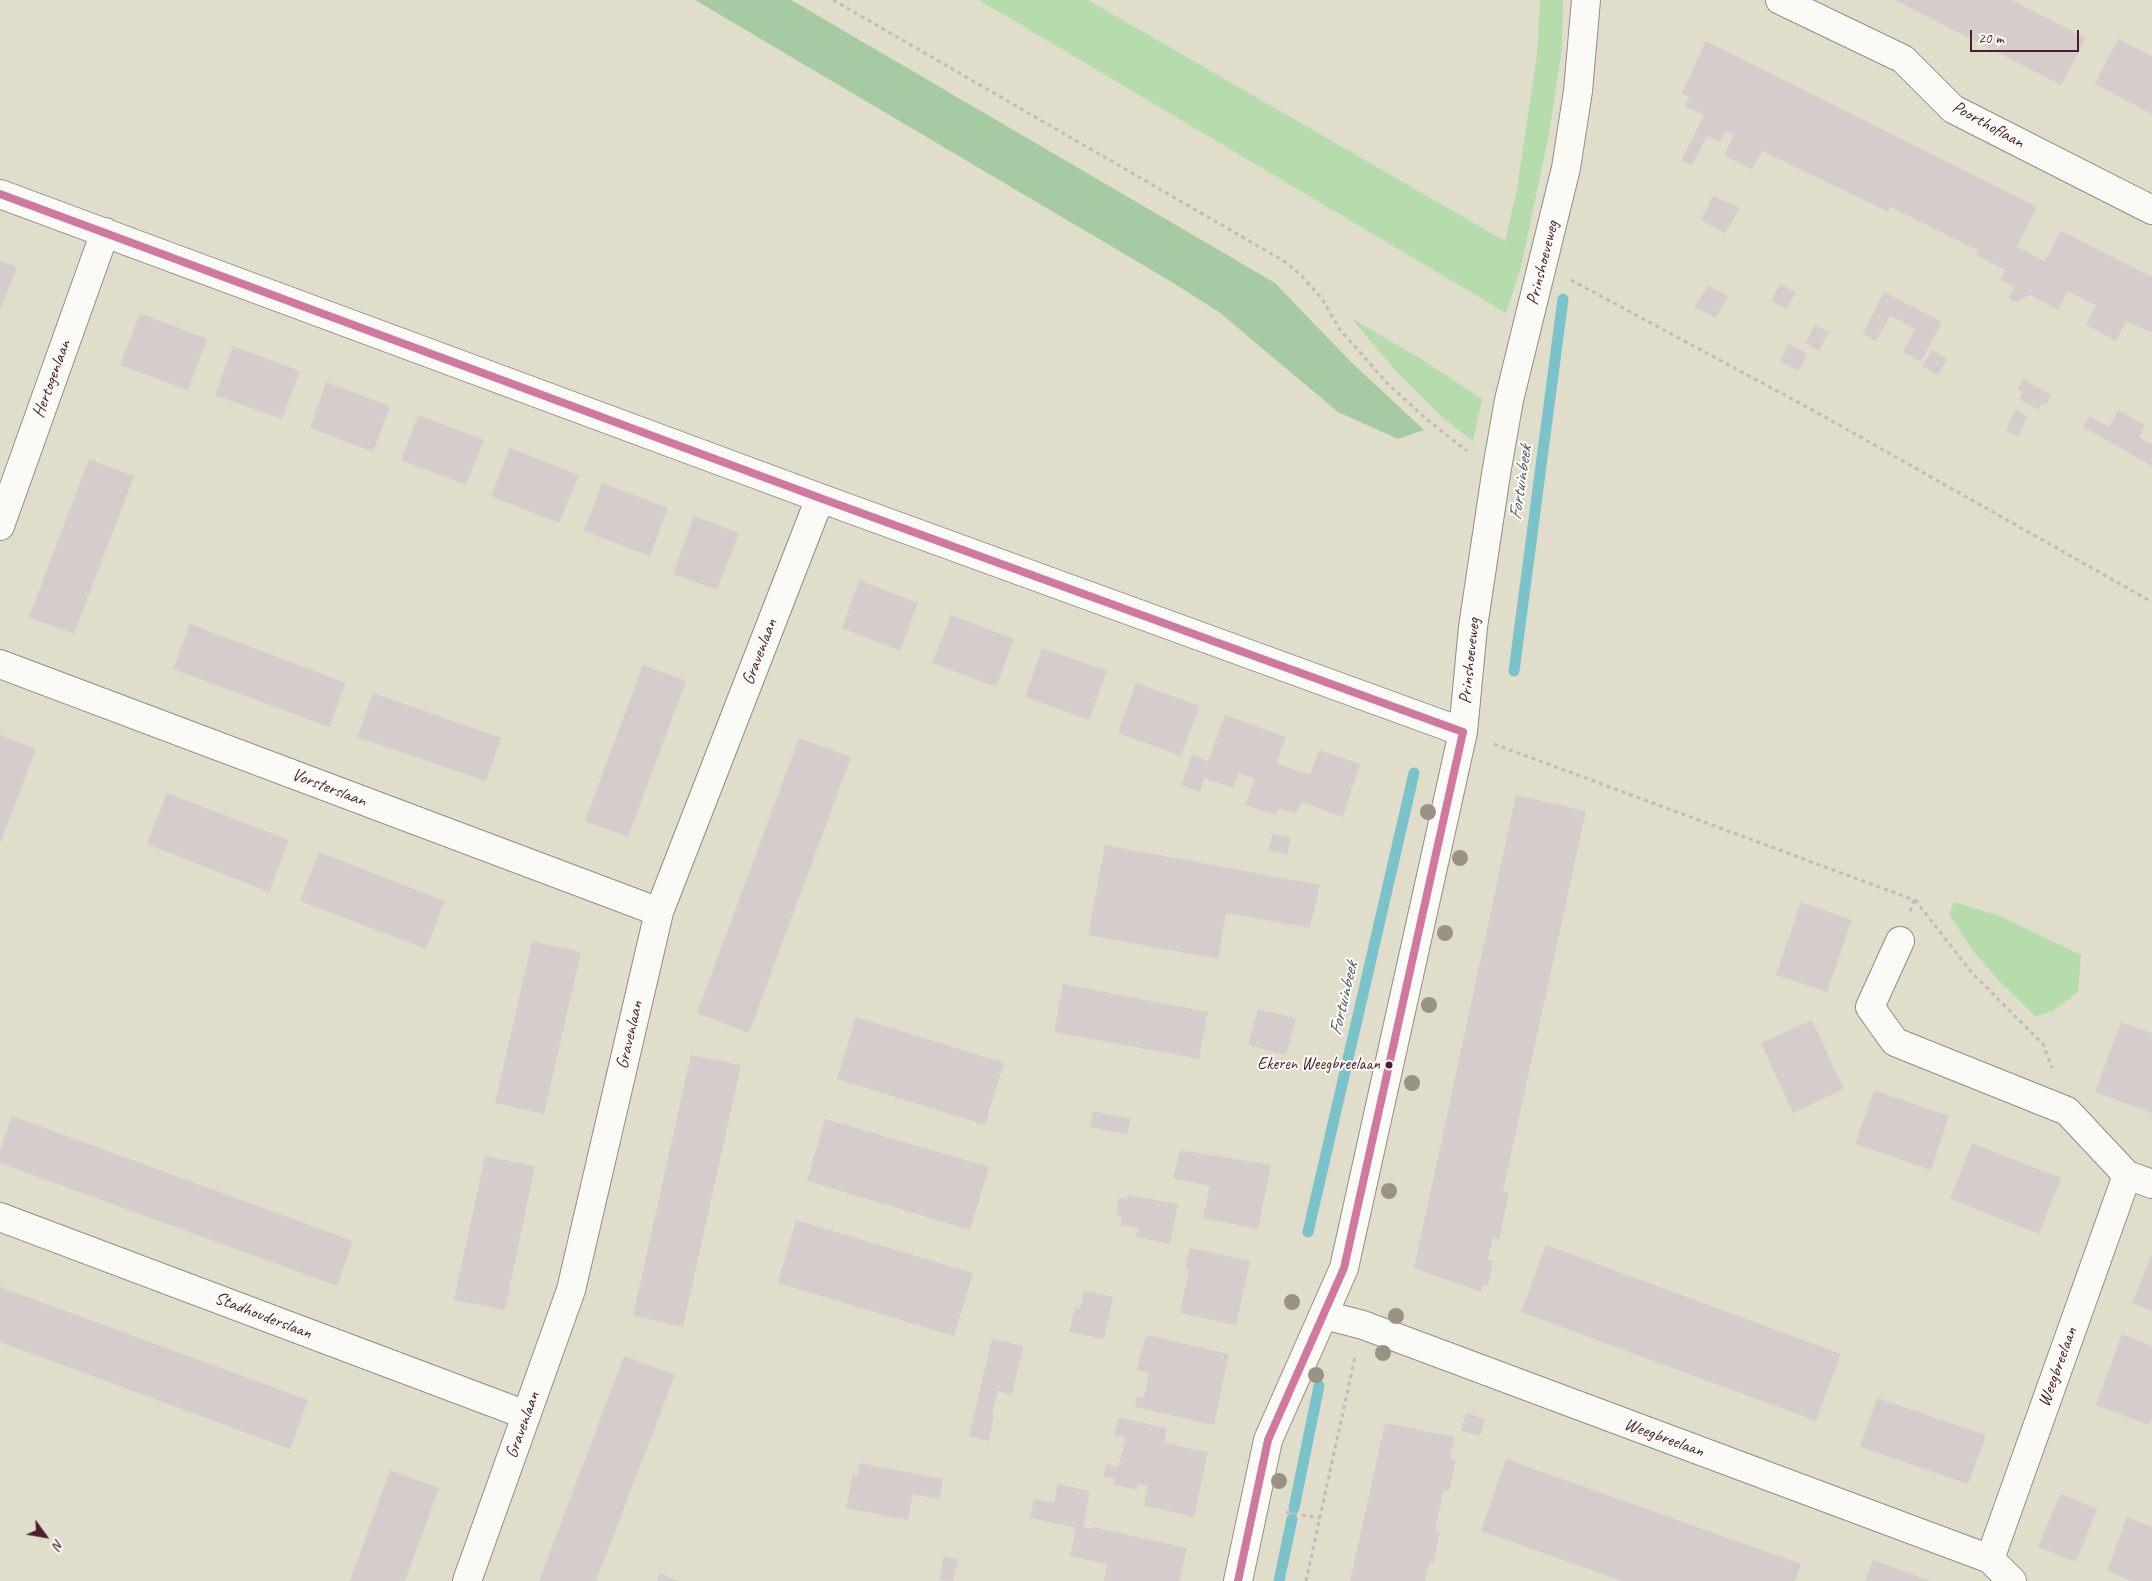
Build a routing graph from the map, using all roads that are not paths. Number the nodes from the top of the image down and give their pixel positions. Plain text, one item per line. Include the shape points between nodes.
1 (1586, 0) edge
2 (1780, 0) edge
3 (0, 194) edge
4 (2152, 210) edge
5 (105, 232) junction
6 (820, 498) junction
7 (0, 526) edge
8 (0, 664) edge
9 (1463, 732) junction
10 (659, 912) junction
11 (1900, 941) road end
12 (2126, 1175) junction
13 (2152, 1184) edge
14 (0, 1217) edge
15 (1330, 1317) junction
16 (526, 1415) junction
17 (1990, 1559) junction
18 (467, 1581) edge
19 (1238, 1581) edge
20 (2012, 1581) edge

1 - 9 street, Prinshoeveweg via 1578,91 1566,168 1509,400 1496,474 1473,627
2 - 4 street, Poorthoflaan via 1903,59 1953,109
3 - 5 street
5 - 6 street
5 - 7 street, Hertogenlaan
6 - 9 street
6 - 10 street, Gravenlaan
8 - 10 street, Vorsterslaan
9 - 15 street, Prinshoeveweg via 1344,1268
10 - 16 street, Gravenlaan via 571,1290
11 - 12 street via 1870,1007 1895,1042 2067,1110
12 - 13 street
12 - 17 street, Weegbreelaan
14 - 16 street, Stadhouderslaan
15 - 17 street, Weegbreelaan via 1363,1325
15 - 19 street, Prinshoeveweg via 1298,1368 1268,1440
16 - 18 street, Gravenlaan
17 - 20 street, Weegbreelaan

